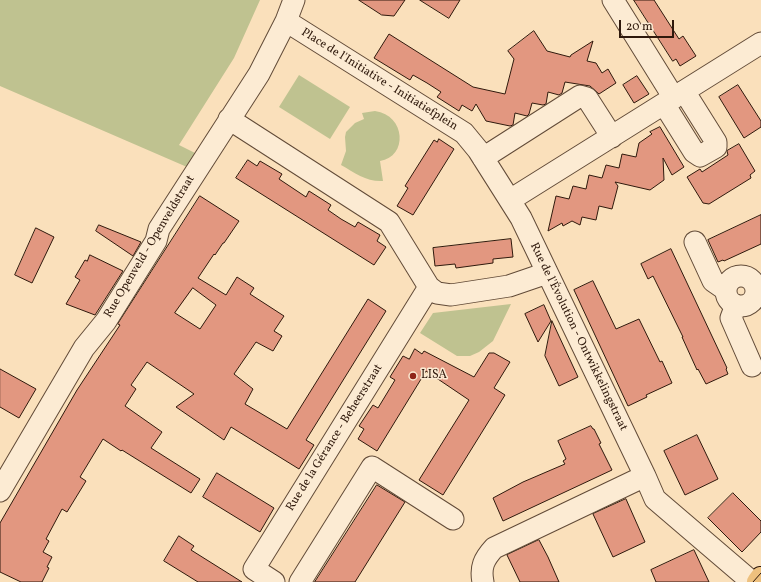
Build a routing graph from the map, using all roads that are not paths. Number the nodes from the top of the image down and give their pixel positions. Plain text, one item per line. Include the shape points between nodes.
1 (294, 0) edge
2 (613, 0) edge
3 (286, 21) junction
4 (761, 42) edge
5 (674, 98) junction
6 (230, 119) junction
7 (612, 137) junction
8 (482, 158) junction
9 (510, 200) junction
10 (695, 242) dead end
11 (547, 273) junction
12 (429, 287) junction
13 (758, 287) edge
14 (731, 298) junction
15 (752, 366) dead end
16 (644, 476) junction
17 (0, 491) edge
18 (449, 512) dead end
19 (761, 578) edge
20 (274, 582) edge
21 (300, 582) edge
22 (483, 582) edge
23 (752, 582) edge
24 (758, 582) edge

1 - 3 street, Rue Openveld - Openveldstraat
2 - 5 street
3 - 6 street, Rue Openveld - Openveldstraat via 259,74
3 - 8 street, Place de l'Initiative - Initiatiefplein via 464,133
4 - 5 street
5 - 7 street
6 - 12 street via 389,222
6 - 17 street, Rue Openveld - Openveldstraat via 159,229 156,241 106,321 84,348
7 - 8 street via 587,98 580,96
7 - 9 street
8 - 9 street, Place de l'Initiative - Initiatiefplein
9 - 11 street, Rue de l'Évolution - Ontwikkelingstraat
10 - 14 street via 713,280
11 - 12 street via 509,286 451,295 437,293
11 - 16 street, Rue de l'Évolution - Ontwikkelingstraat
12 - 20 street, Rue de la Gérance - Beheerstraat via 254,569
13 - 14 street via 747,277 734,278 729,283
14 - 15 street via 731,318
16 - 22 street via 494,548 485,558 481,572
16 - 23 street, Rue de l'Évolution - Ontwikkelingstraat via 655,499
18 - 21 street via 372,467
19 - 24 main road

